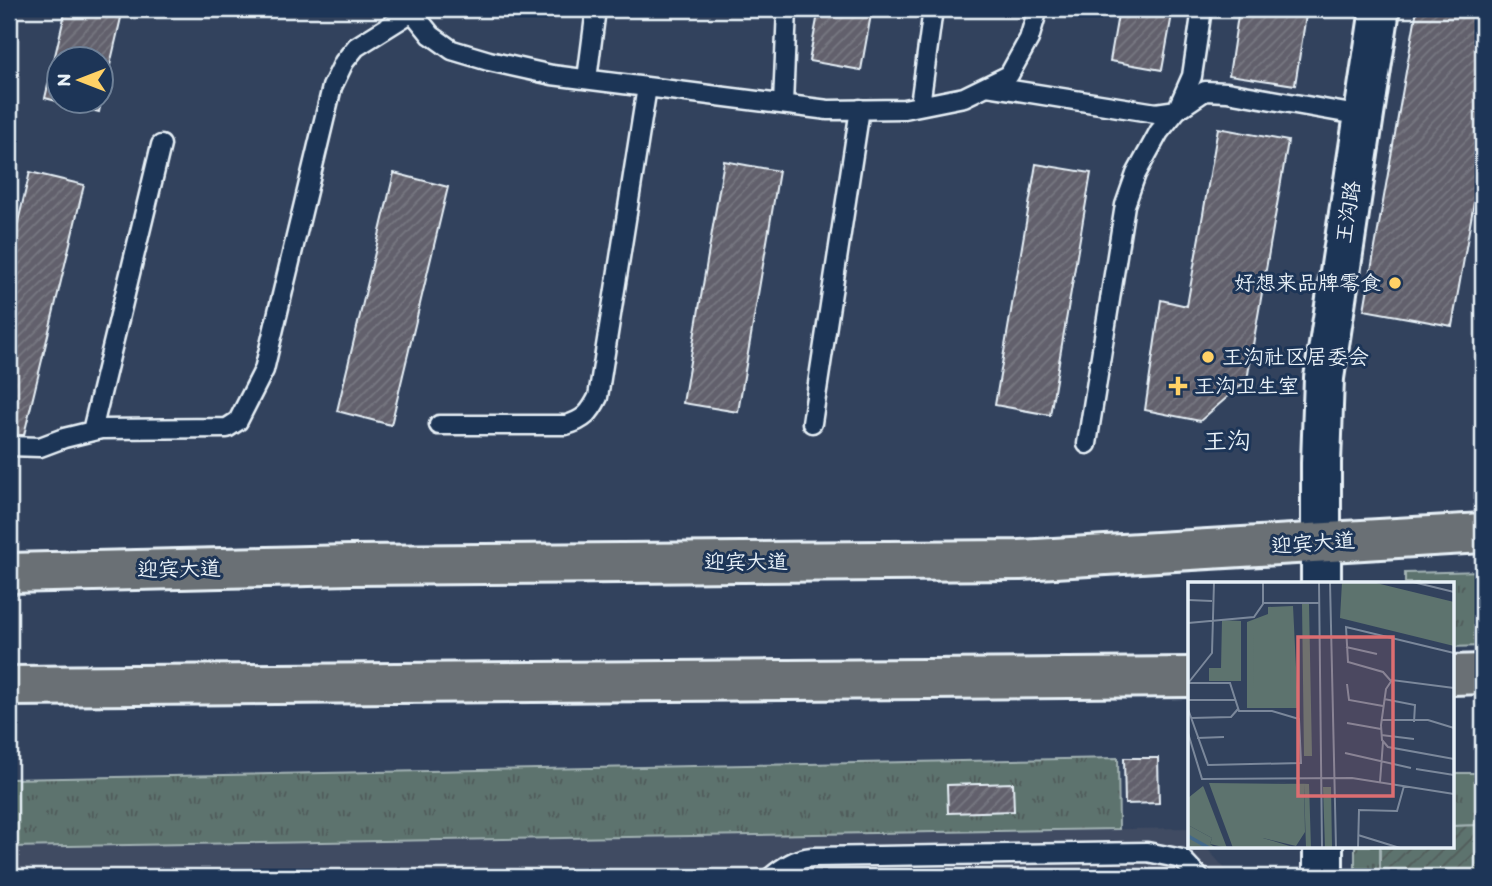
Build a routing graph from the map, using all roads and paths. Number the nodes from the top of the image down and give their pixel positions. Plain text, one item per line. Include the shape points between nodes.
1 (597, 9) edge
2 (787, 9) edge
3 (933, 9) edge
4 (1038, 9) edge
5 (1202, 9) edge
6 (1380, 9) edge
7 (411, 10) edge
8 (587, 79) junction
9 (987, 86) junction
10 (647, 87) junction
11 (783, 104) junction
12 (920, 105) junction
13 (860, 110) junction
14 (1177, 110) junction
15 (1363, 116) junction
16 (161, 145) dead end
17 (812, 424) dead end
18 (439, 425) dead end
19 (92, 431) junction
20 (1087, 444) dead end
21 (9, 446) edge
22 (1483, 533) edge
23 (1321, 543) junction
24 (9, 573) edge
25 (1321, 582) edge
26 (1483, 674) edge
27 (1454, 675) edge
28 (1188, 677) edge
29 (9, 686) edge
30 (1323, 848) edge
31 (771, 877) edge
32 (1199, 877) edge
33 (1323, 877) edge

1 - 8 lane
2 - 11 lane
3 - 12 lane
4 - 9 lane via 1029,39 1009,75
5 - 14 lane via 1192,76
6 - 15 street, 王沟路
7 - 8 lane via 431,36 452,50
7 - 19 lane via 356,47 332,87 264,370 238,421 227,428
8 - 10 lane
9 - 12 lane via 964,97
9 - 14 lane via 1156,113
10 - 11 lane
10 - 18 lane via 598,397 592,411 581,421 566,425
11 - 13 lane
12 - 13 lane
13 - 17 lane
14 - 15 lane via 1205,91
14 - 20 lane via 1136,174 1125,205
15 - 23 street, 王沟路 via 1324,378
16 - 19 lane
19 - 21 lane via 40,447
22 - 23 highway, 迎宾大道
23 - 24 highway, 迎宾大道 via 1020,560
23 - 25 street, 王沟路
26 - 27 highway
28 - 29 highway
30 - 33 street
31 - 32 lane via 786,865 812,857 1147,852 1182,859

